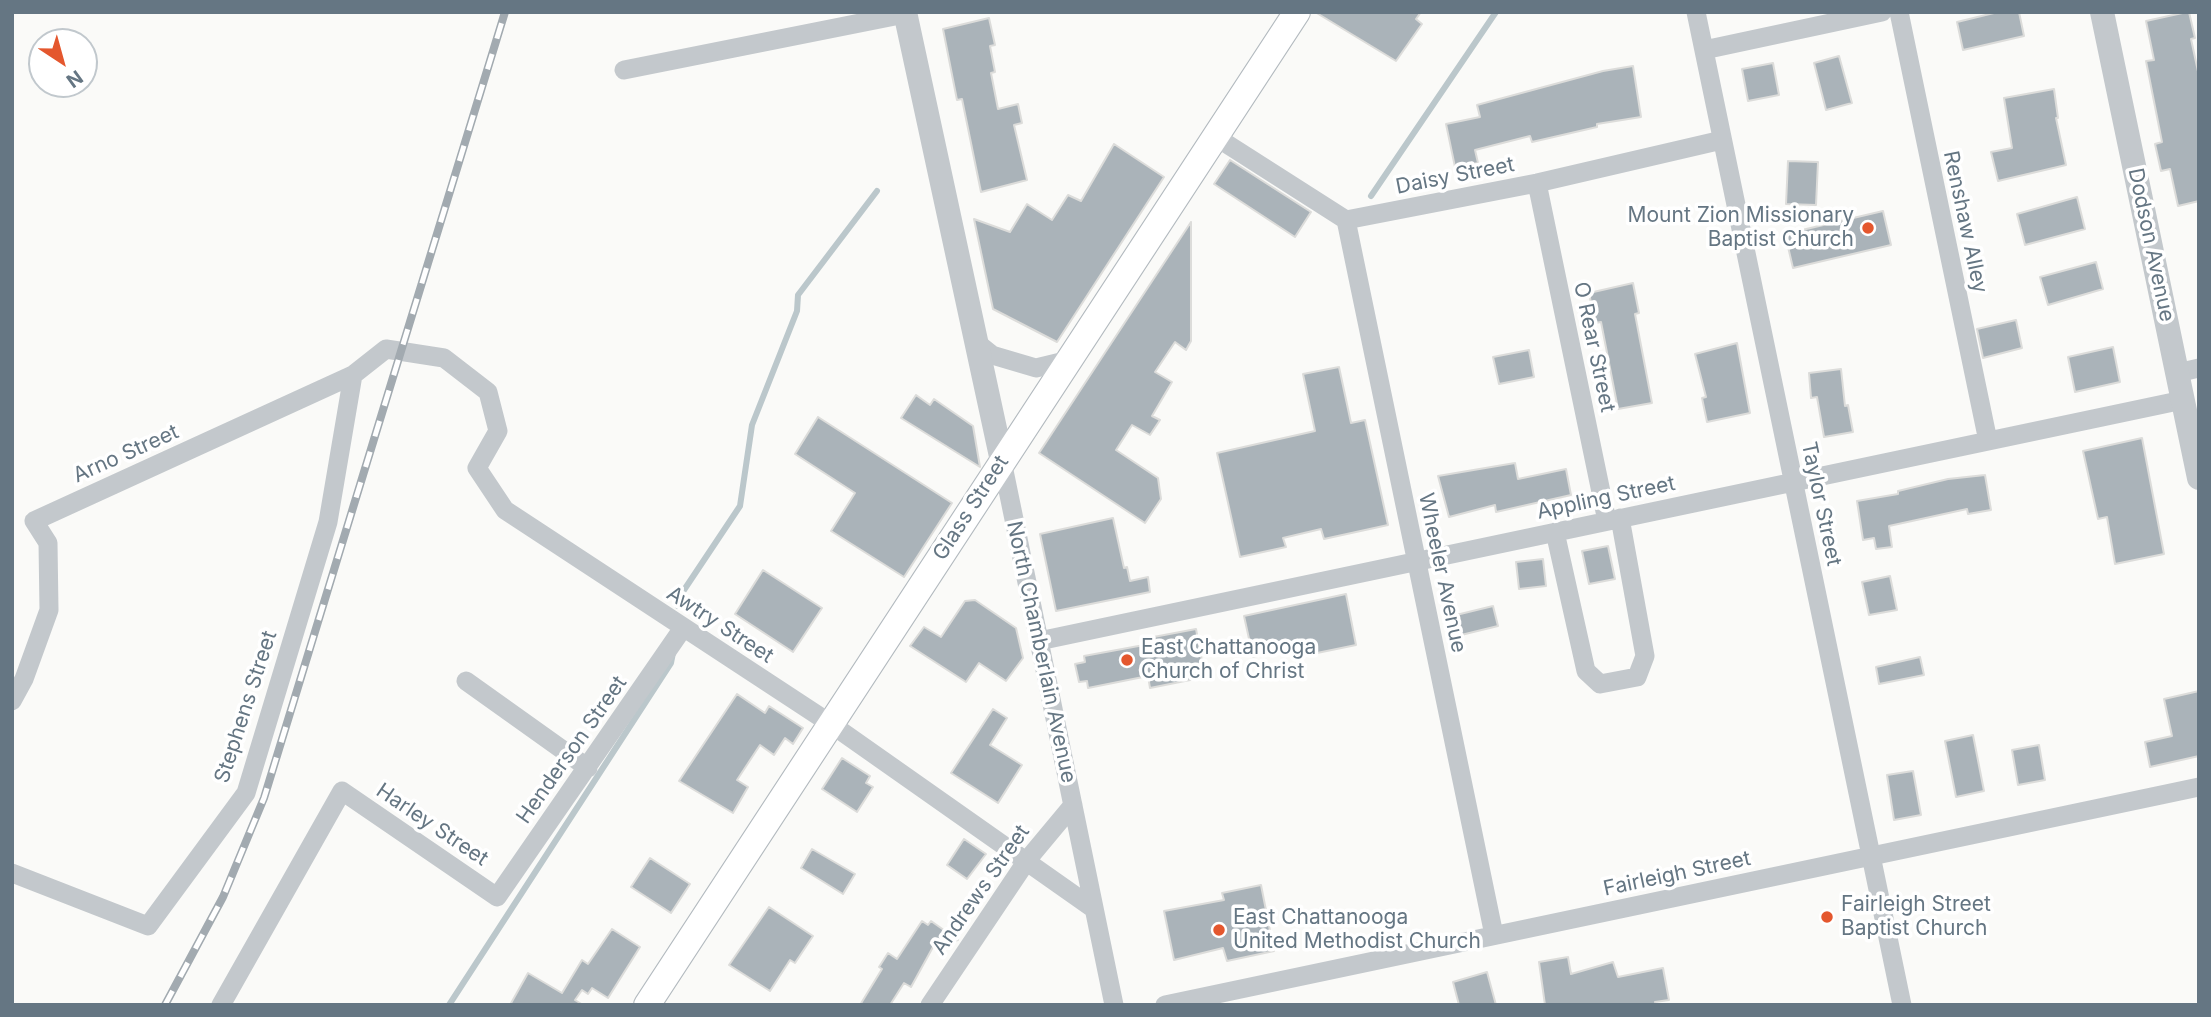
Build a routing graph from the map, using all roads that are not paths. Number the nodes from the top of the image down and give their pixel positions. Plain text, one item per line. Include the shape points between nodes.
1 (1297, 12) edge
2 (1696, 12) edge
3 (1882, 12) edge
4 (1899, 12) edge
5 (2102, 12) edge
6 (905, 13) edge
7 (1704, 50) junction
8 (624, 71) dead end
9 (1216, 137) junction
10 (1722, 140) junction
11 (1537, 183) junction
12 (1346, 220) junction
13 (977, 343) junction
14 (408, 351) joint
15 (1069, 360) junction
16 (2188, 370) edge
17 (353, 375) junction
18 (2183, 400) junction
19 (1988, 441) junction
20 (1002, 461) junction
21 (2199, 478) edge
22 (1793, 482) junction
23 (1613, 519) junction
24 (1555, 532) junction
25 (1417, 561) junction
26 (683, 628) junction
27 (1039, 641) junction
28 (466, 681) dead end
29 (12, 701) edge
30 (831, 724) junction
31 (588, 768) junction
32 (2199, 787) edge
33 (1073, 804) junction
34 (1871, 856) junction
35 (1028, 859) junction
36 (12, 873) edge
37 (497, 897) joint
38 (1094, 909) junction
39 (1494, 935) junction
40 (221, 1005) edge
41 (647, 1005) edge
42 (930, 1005) edge
43 (1114, 1005) edge
44 (1165, 1005) edge
45 (1902, 1005) edge

1 - 9 main road, Glass Street
2 - 7 street, Taylor Street
3 - 7 street
4 - 19 street, Renshaw Alley
5 - 16 street, Dodson Avenue
6 - 8 street
6 - 13 street, North Chamberlain Avenue
7 - 10 street, Taylor Street
9 - 12 street
9 - 15 main road, Glass Street
10 - 11 street, Daisy Street
10 - 22 street, Taylor Street
11 - 12 street, Daisy Street
11 - 23 street, O Rear Street
12 - 25 street, Wheeler Avenue
13 - 15 street via 992,355 1036,368
13 - 20 street, North Chamberlain Avenue
14 - 17 street, Arno Street via 386,349
14 - 26 street, Awtry Street via 444,358 488,393 498,431 477,468 505,510
15 - 20 main road, Glass Street
16 - 18 street, Dodson Avenue
17 - 29 street, Arno Street via 34,521 48,543 49,610
17 - 36 street, Stephens Street via 328,522 246,793 148,926
18 - 19 street, Appling Street
18 - 21 street, Dodson Avenue
19 - 22 street, Appling Street
20 - 27 street, North Chamberlain Avenue
20 - 30 main road, Glass Street
22 - 23 street, Appling Street
22 - 34 street, Taylor Street
23 - 24 street, Appling Street
23 - 24 street, O Rear Street via 1645,656 1637,677 1600,684 1586,671
24 - 25 street, Appling Street
25 - 27 street, Appling Street
25 - 39 street, Wheeler Avenue
26 - 30 street, Awtry Street
26 - 31 street, Henderson Street
27 - 33 street, North Chamberlain Avenue
28 - 31 street
30 - 35 street, Awtry Street
30 - 41 main road, Glass Street
31 - 37 street, Henderson Street
32 - 34 street, Fairleigh Street
33 - 35 street, Andrews Street
33 - 38 street, North Chamberlain Avenue
34 - 39 street, Fairleigh Street
34 - 45 street, Taylor Street
35 - 38 street, Awtry Street
35 - 42 street, Andrews Street
37 - 40 street, Harley Street via 342,791
38 - 43 street, North Chamberlain Avenue
39 - 44 street, Fairleigh Street

